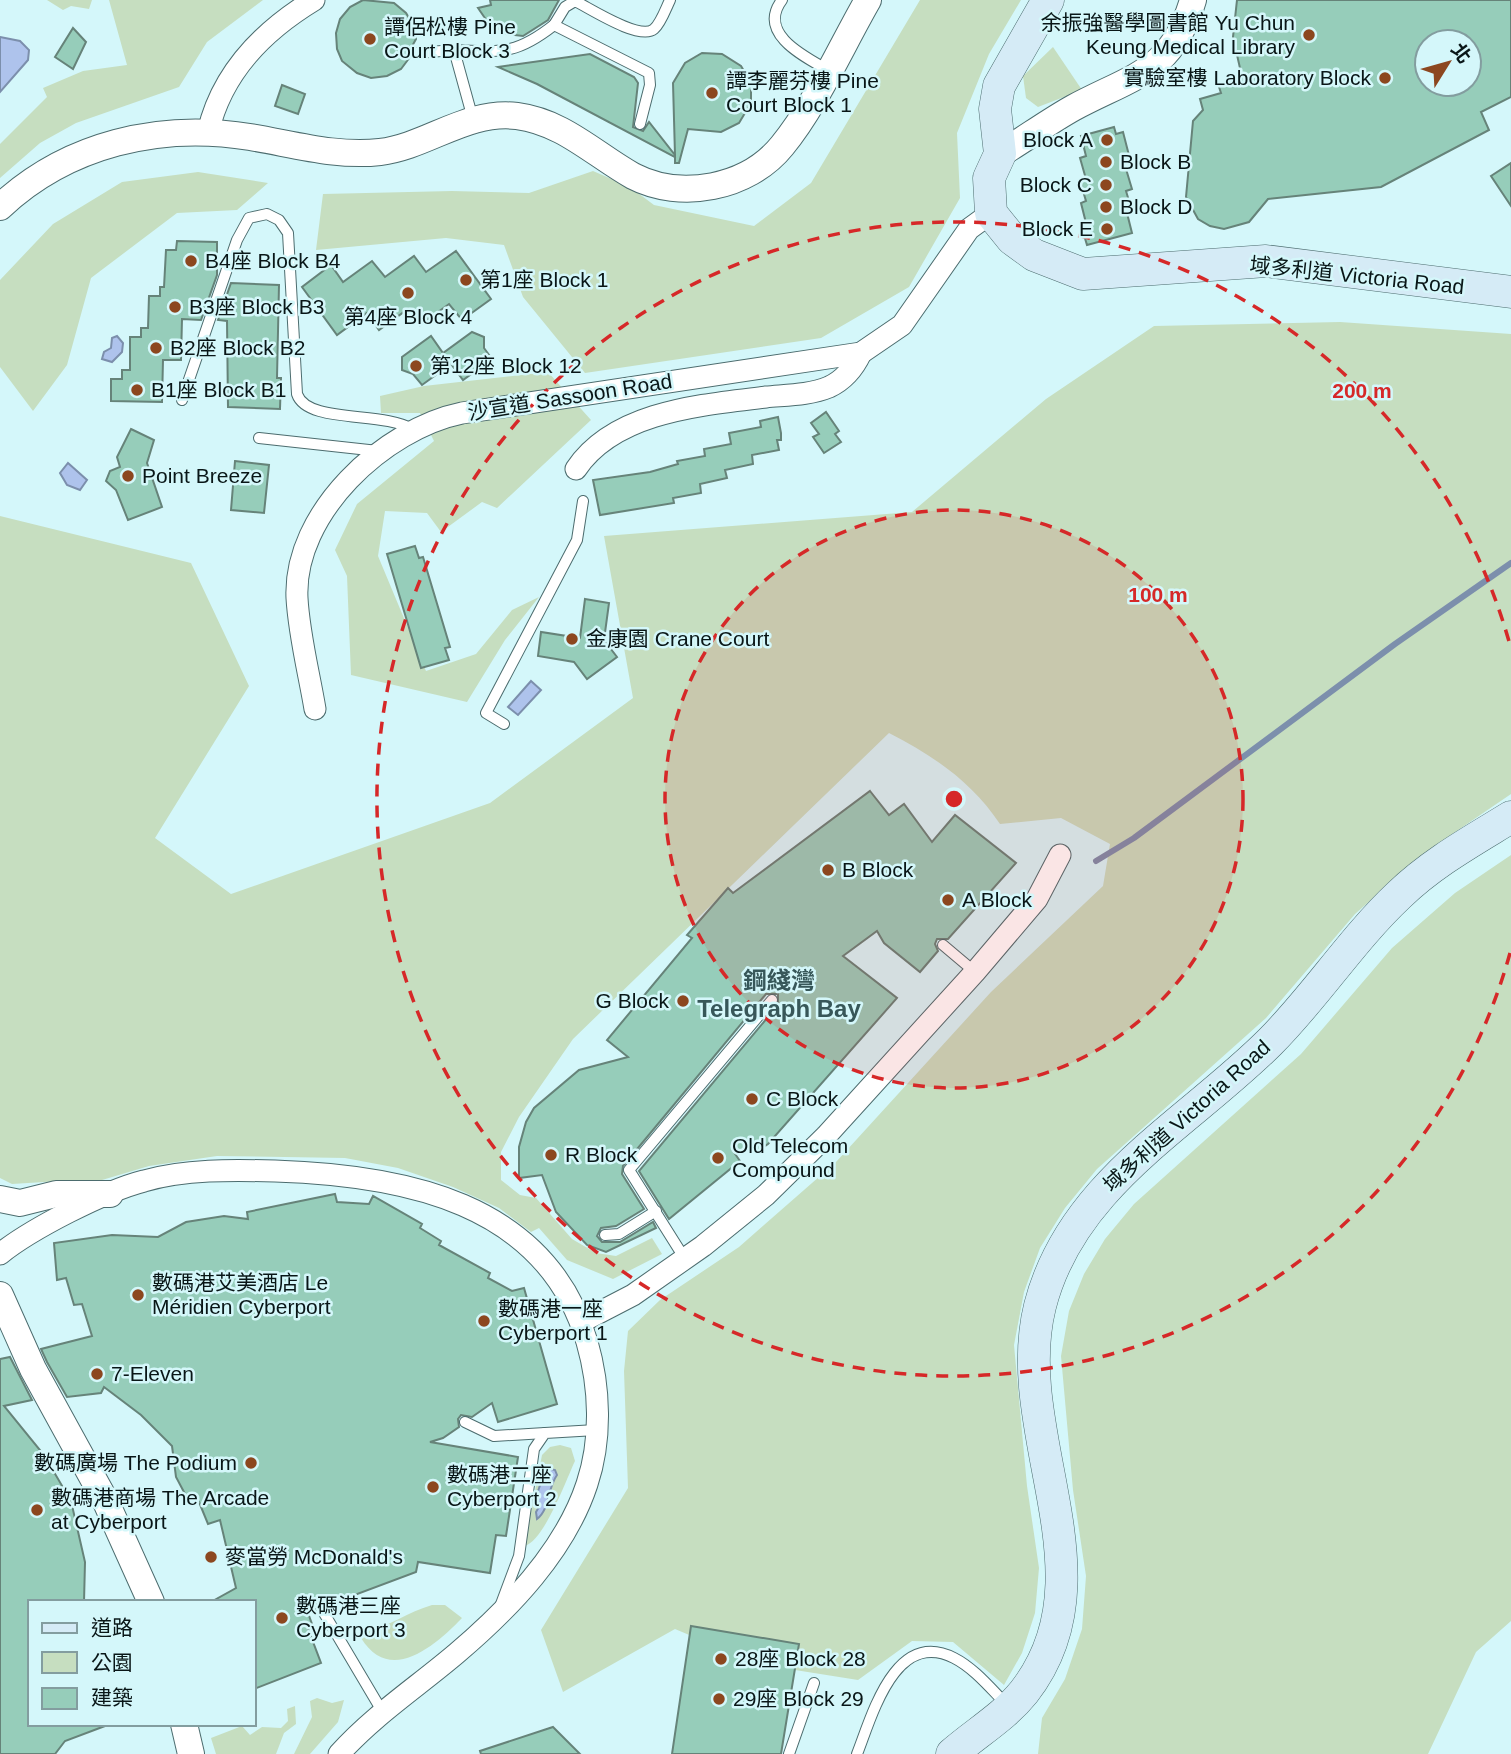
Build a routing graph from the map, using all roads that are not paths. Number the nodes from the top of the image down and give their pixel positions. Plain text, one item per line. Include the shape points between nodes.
1 (314, 0) edge
2 (670, 0) edge
3 (868, 0) edge
4 (1048, 0) edge
5 (1193, 0) edge
6 (777, 3) edge
7 (554, 25) junction
8 (454, 50) junction
9 (417, 53) dead end
10 (828, 70) junction
11 (473, 120) junction
12 (640, 124) dead end
13 (208, 132) junction
14 (1000, 154) junction
15 (0, 207) edge
16 (991, 213) junction
17 (1511, 292) edge
18 (862, 353) junction
19 (181, 400) dead end
20 (412, 429) junction
21 (259, 438) dead end
22 (380, 451) junction
23 (576, 469) dead end
24 (583, 501) dead end
25 (315, 709) dead end
26 (504, 724) dead end
27 (1511, 817) edge
28 (1060, 855) dead end
29 (943, 945) dead end
30 (975, 972) junction
31 (772, 1000) dead end
32 (110, 1194) junction
33 (0, 1199) edge
34 (656, 1211) junction
35 (605, 1235) dead end
36 (680, 1251) junction
37 (0, 1254) edge
38 (0, 1295) edge
39 (581, 1322) junction
40 (465, 1422) dead end
41 (596, 1430) junction
42 (545, 1433) junction
43 (150, 1600) edge
44 (321, 1608) dead end
45 (498, 1613) junction
46 (814, 1683) dead end
47 (1010, 1707) junction
48 (382, 1711) junction
49 (184, 1726) edge
50 (191, 1754) edge
51 (339, 1754) edge
52 (789, 1754) edge
53 (857, 1754) edge
54 (952, 1754) edge

1 - 13 street via 252,47 225,85
2 - 7 lane via 656,28 646,33 634,32 575,1 565,7
3 - 10 street
4 - 14 main road via 999,86 995,109
5 - 14 street via 1182,29 1155,66 1060,115
6 - 10 lane via 774,23 788,45
7 - 8 lane via 524,47 496,52
7 - 12 lane via 649,73
8 - 9 lane
8 - 11 lane
10 - 11 street via 776,152 739,178 705,188 669,187 636,177 550,124 517,116
11 - 13 street via 398,148 367,153
13 - 15 street via 142,136 68,160
14 - 16 main road via 989,178
16 - 17 main road, 域多利道 Victoria Road via 1012,239 1034,256 1083,274 1266,261
16 - 18 street, 沙宣道 Sassoon Road via 969,229 902,325
18 - 20 street, 沙宣道 Sassoon Road via 462,413
18 - 23 street via 840,380 819,390 708,405 624,428 592,448
19 - 20 lane via 237,240 249,218 267,214 279,220 288,233 300,402 322,414 395,420
20 - 22 street, 沙宣道 Sassoon Road
21 - 22 lane
22 - 25 street, 沙宣道 Sassoon Road via 313,527 302,559 297,598
24 - 26 lane via 577,540 486,713
27 - 47 main road, 域多利道 Victoria Road via 1451,853 1397,896 1291,1021 1226,1084 1119,1173 1065,1242 1041,1304 1033,1359 1037,1425 1062,1558 1061,1600 1041,1663
28 - 30 street via 1037,898
29 - 30 lane
30 - 36 street via 766,1195
31 - 34 lane via 629,1170
32 - 33 street via 56,1194 20,1203
32 - 37 street via 27,1234
32 - 39 street via 142,1181 180,1174 257,1171 346,1174 419,1188 489,1216 525,1244 560,1286
34 - 35 lane via 619,1234
34 - 36 lane
36 - 39 street via 633,1296
38 - 43 street via 33,1369 106,1502
39 - 41 street via 595,1370
40 - 42 lane via 494,1436
41 - 42 lane
41 - 45 street via 587,1485 564,1534 523,1590
42 - 45 lane via 534,1449 519,1556
44 - 48 lane
45 - 48 street via 458,1652
46 - 52 lane
47 - 53 lane via 957,1659 923,1654 905,1662 885,1684
47 - 54 main road, 域多利道 Victoria Road
48 - 51 street
49 - 50 street

